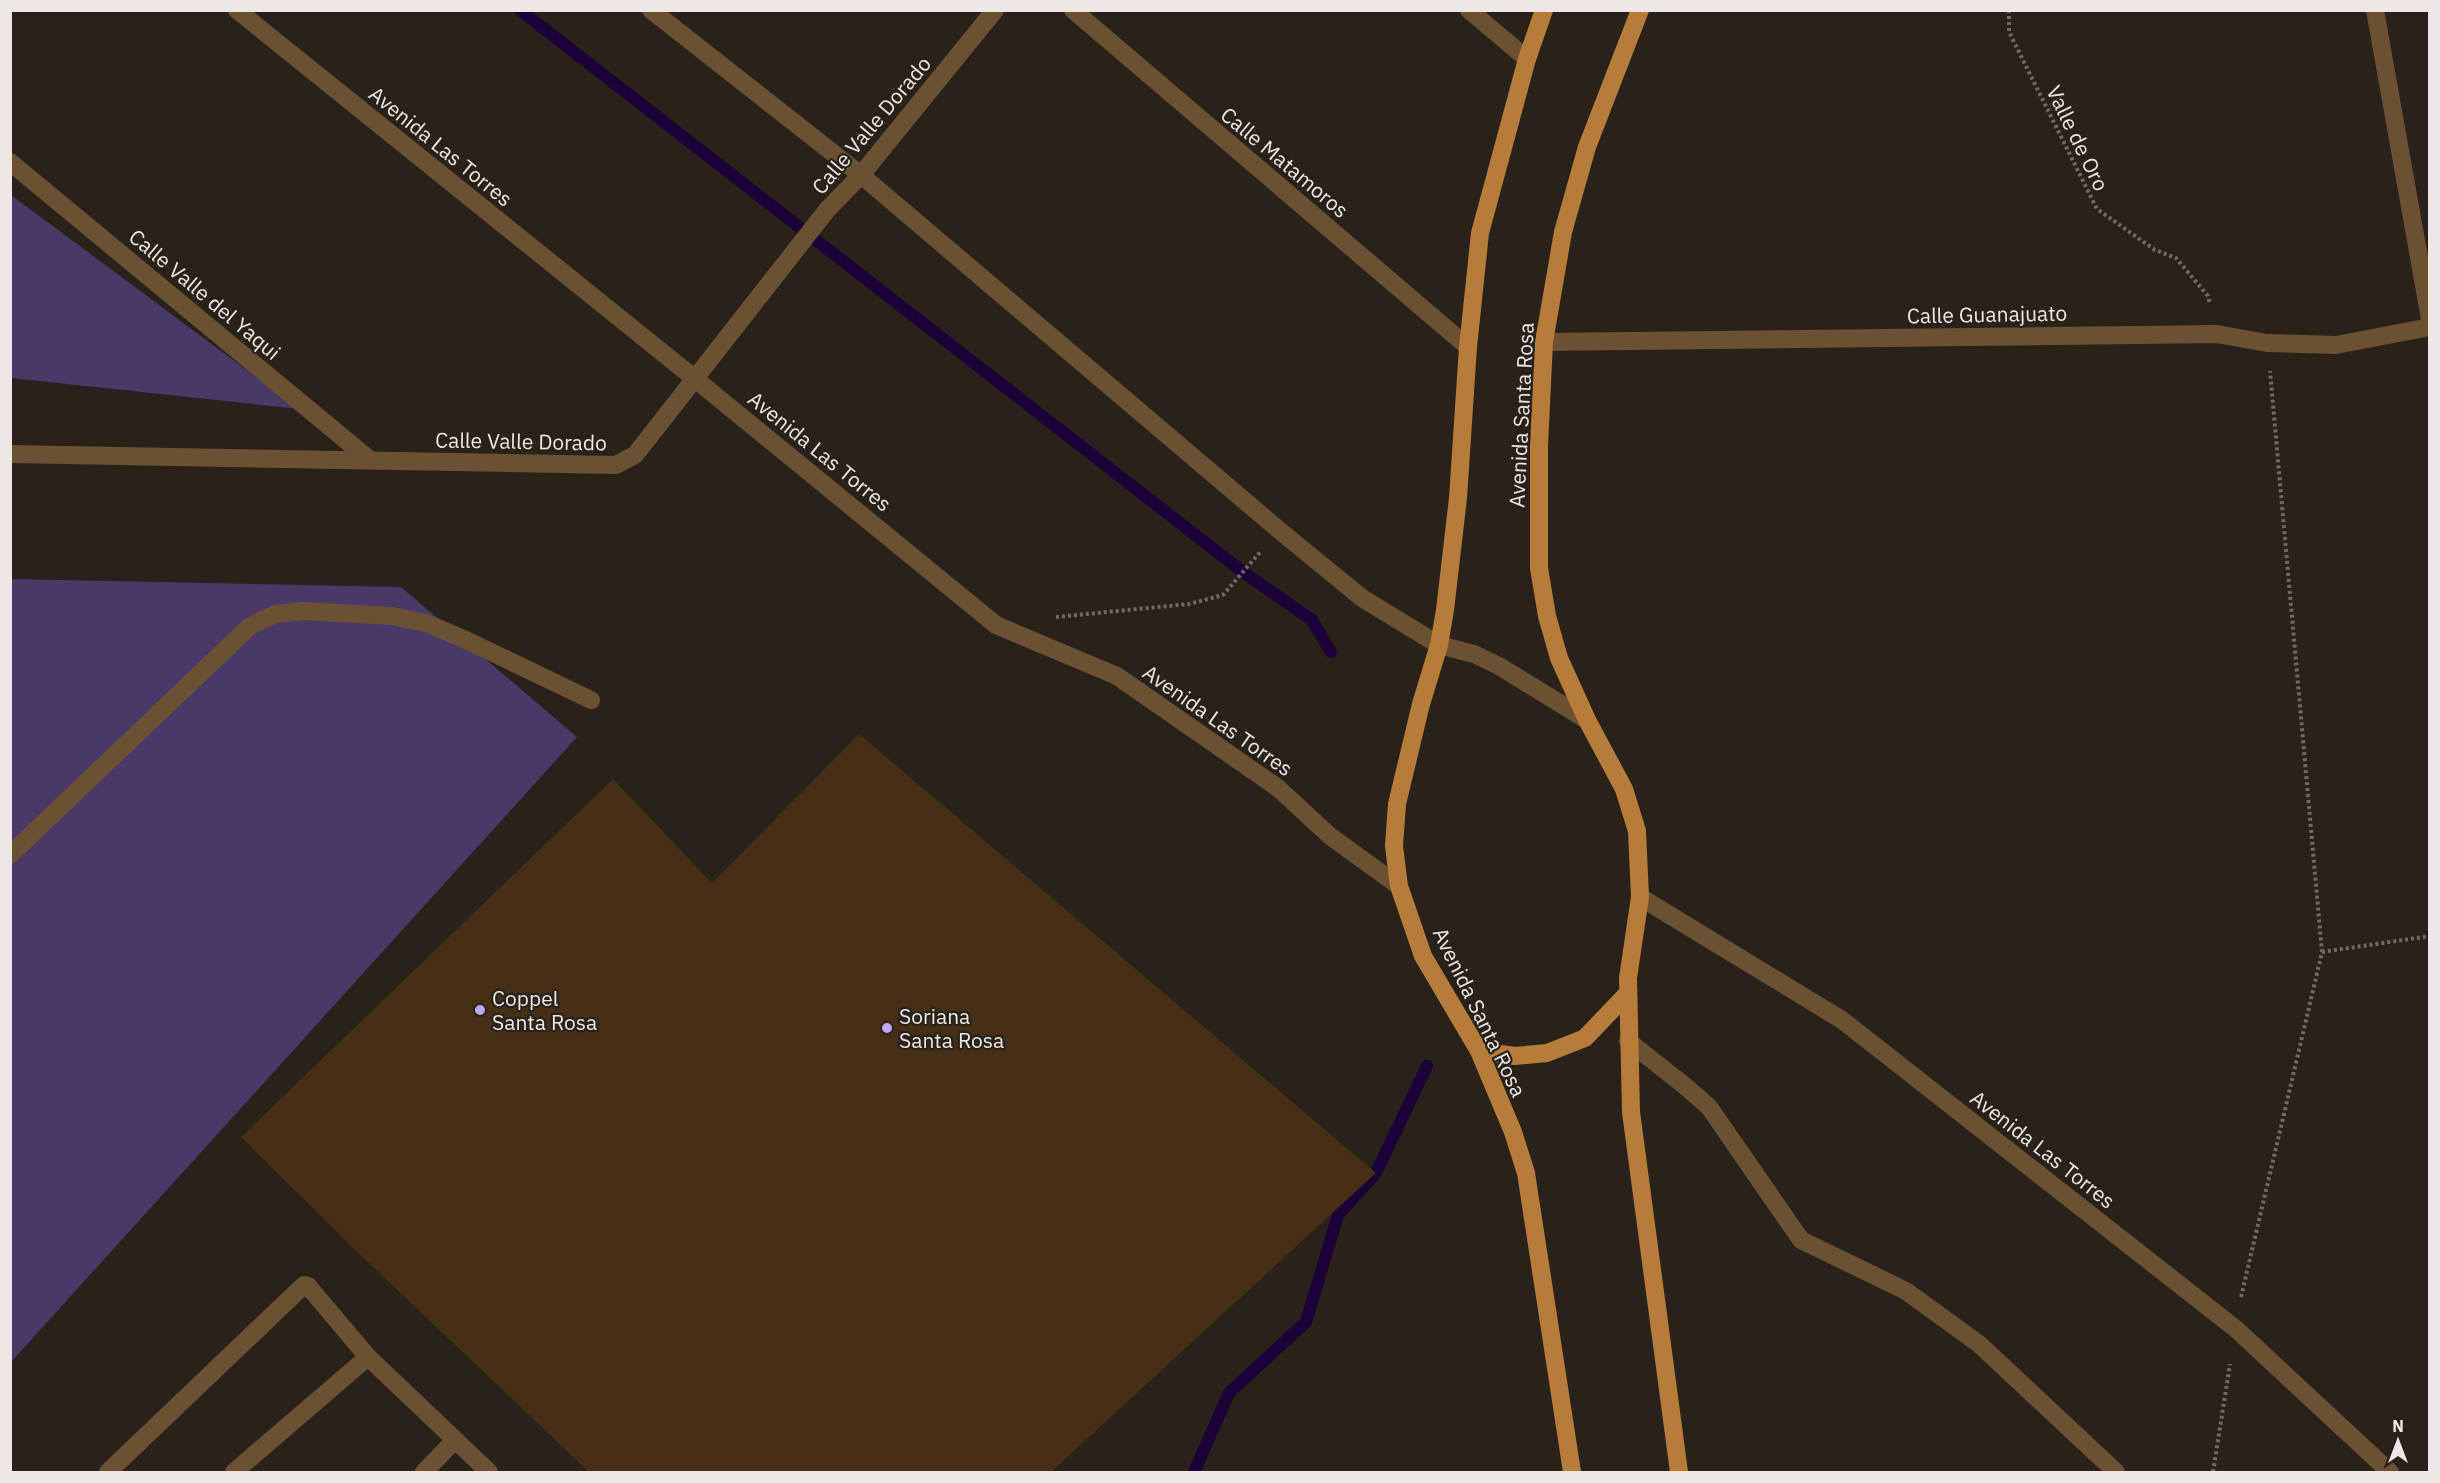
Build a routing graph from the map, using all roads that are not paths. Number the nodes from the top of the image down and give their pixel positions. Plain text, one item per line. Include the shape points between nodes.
1 (237, 10) edge
2 (651, 10) edge
3 (995, 10) edge
4 (1073, 10) edge
5 (1469, 10) edge
6 (1544, 10) edge
7 (1640, 10) edge
8 (2375, 10) edge
9 (1527, 59) junction
10 (10, 162) edge
11 (861, 175) junction
12 (2430, 319) edge
13 (2430, 327) edge
14 (1544, 342) junction
15 (1468, 347) junction
16 (694, 378) junction
17 (10, 454) edge
18 (370, 460) junction
19 (1439, 645) junction
20 (591, 700) dead end
21 (1587, 720) junction
22 (10, 855) edge
23 (1399, 886) junction
24 (1640, 897) junction
25 (1628, 993) junction
26 (1628, 1041) junction
27 (1479, 1051) junction
28 (368, 1357) junction
29 (455, 1440) junction
30 (108, 1473) edge
31 (234, 1473) edge
32 (424, 1473) edge
33 (489, 1473) edge
34 (1572, 1473) edge
35 (1679, 1473) edge
36 (2116, 1473) edge
37 (2390, 1473) edge

1 - 16 street, Avenida Las Torres
2 - 11 street
3 - 11 street, Calle Valle Dorado
4 - 15 street, Calle Matamoros
5 - 9 street
6 - 9 main road, Avenida Santa Rosa
7 - 14 main road, Avenida Santa Rosa via 1587,147 1563,232
8 - 12 street
9 - 15 main road, Avenida Santa Rosa via 1480,233
10 - 18 street, Calle Valle del Yaqui
11 - 16 street, Calle Valle Dorado via 827,210
11 - 19 street via 1362,598
13 - 14 street, Calle Guanajuato via 2336,345 2267,343 2217,334
14 - 21 main road, Avenida Santa Rosa via 1539,568 1546,616 1559,658
15 - 19 main road, Avenida Santa Rosa via 1458,498
16 - 18 street, Calle Valle Dorado via 635,455 616,465
16 - 23 street, Avenida Las Torres via 996,625 1117,676 1278,788 1330,836
17 - 18 street, Calle Valle Dorado
19 - 21 street via 1474,654 1499,666
19 - 23 main road, Avenida Santa Rosa via 1397,804 1394,846
20 - 22 street via 426,623 392,616 303,611 275,614 250,626
21 - 24 main road, Avenida Santa Rosa via 1624,789 1636,831
23 - 27 main road, Avenida Santa Rosa via 1423,956
24 - 25 main road, Avenida Santa Rosa
24 - 37 street, Avenida Las Torres via 1842,1020 2236,1329
25 - 26 main road, Avenida Santa Rosa
25 - 27 main road via 1585,1038 1546,1053 1515,1056
26 - 35 main road, Avenida Santa Rosa via 1631,1112
26 - 36 street via 1709,1107 1801,1240 1906,1291 1979,1344
27 - 34 main road, Avenida Santa Rosa via 1526,1173
28 - 29 street
28 - 30 street via 304,1285
28 - 31 street
29 - 32 street
29 - 33 street

